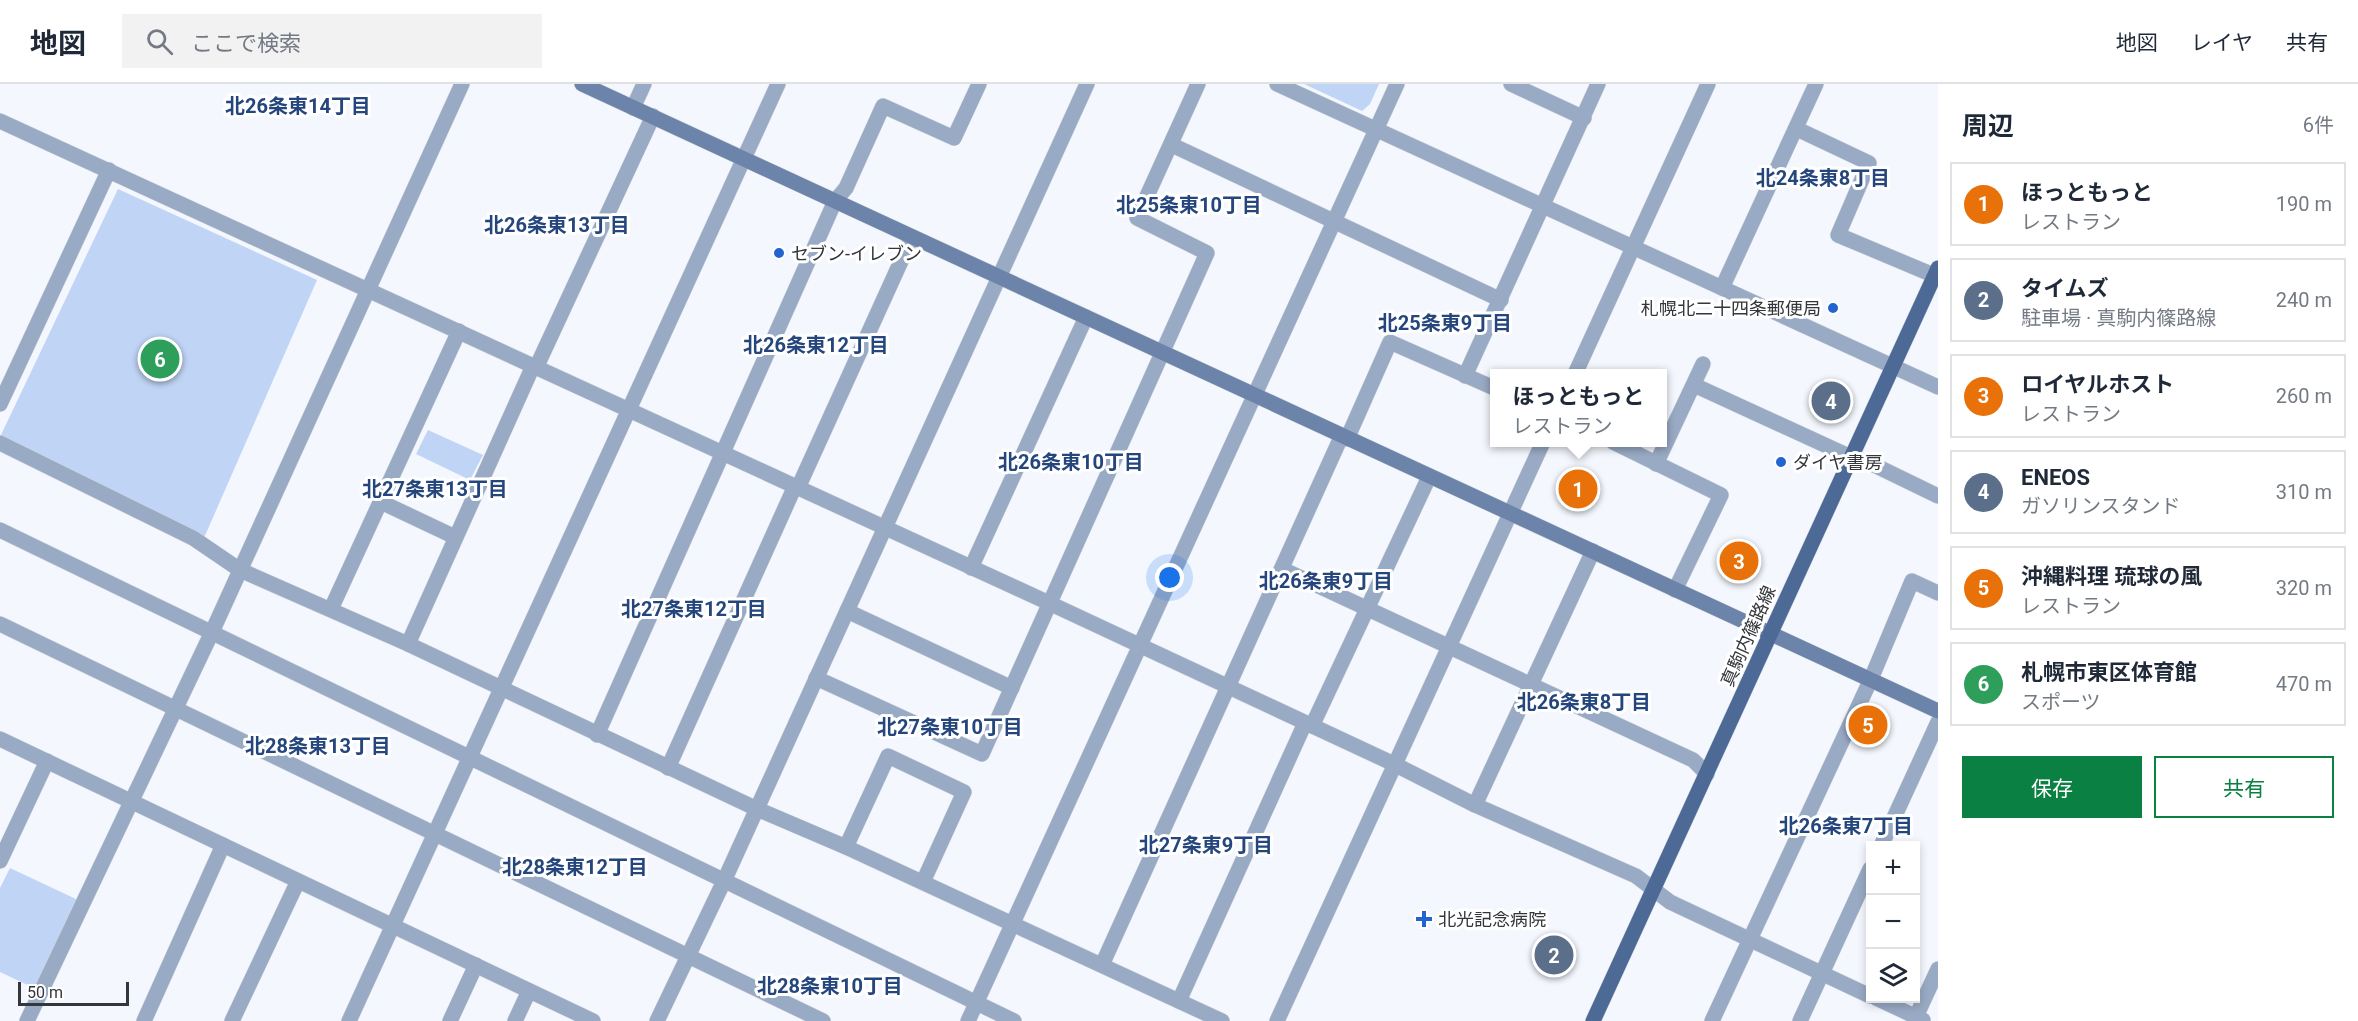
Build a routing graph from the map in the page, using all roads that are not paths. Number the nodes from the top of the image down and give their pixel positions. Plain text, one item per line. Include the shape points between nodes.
1 (462, 84) edge
2 (582, 84) edge
3 (644, 84) edge
4 (778, 84) edge
5 (979, 84) edge
6 (1087, 84) edge
7 (1198, 84) edge
8 (1277, 84) edge
9 (1397, 84) edge
10 (1511, 84) edge
11 (1598, 84) edge
12 (1707, 84) edge
13 (1816, 84) edge
14 (633, 108) junction
15 (653, 116) junction
16 (1584, 118) junction
17 (0, 121) edge
18 (1376, 129) junction
19 (1797, 129) junction
20 (1172, 145) junction
21 (744, 159) junction
22 (109, 170) junction
23 (835, 201) junction
24 (1541, 206) junction
25 (1334, 222) junction
26 (912, 237) junction
27 (1632, 247) junction
28 (1937, 274) edge
29 (1000, 277) junction
30 (1722, 288) junction
31 (368, 290) junction
32 (1501, 300) junction
33 (1086, 317) junction
34 (459, 332) junction
35 (1163, 352) junction
36 (1703, 364) dead end
37 (535, 367) junction
38 (1893, 367) junction
39 (1577, 369) edge
40 (1465, 376) junction
41 (1694, 385) junction
42 (1490, 386) edge
43 (1938, 387) edge
44 (1254, 396) junction
45 (0, 404) edge
46 (629, 411) junction
47 (1344, 437) junction
48 (1667, 441) edge
49 (0, 443) edge
50 (1541, 447) edge
51 (1623, 447) edge
52 (1664, 447) edge
53 (722, 453) junction
54 (1851, 457) junction
55 (1656, 464) junction
56 (1429, 477) junction
57 (796, 487) junction
58 (1938, 496) edge
59 (381, 502) junction
60 (1510, 515) junction
61 (884, 528) junction
62 (0, 530) edge
63 (455, 537) junction
64 (1593, 551) junction
65 (971, 568) junction
66 (1282, 569) junction
67 (240, 570) junction
68 (1675, 590) junction
69 (1938, 593) edge
70 (1049, 603) junction
71 (1366, 607) junction
72 (331, 609) junction
73 (847, 611) junction
74 (0, 624) edge
75 (212, 632) junction
76 (1770, 634) junction
77 (408, 644) junction
78 (1139, 646) junction
79 (1449, 647) junction
80 (816, 678) junction
81 (1871, 679) junction
82 (1530, 685) junction
83 (501, 687) junction
84 (1228, 687) junction
85 (1012, 688) junction
86 (176, 709) junction
87 (1938, 711) edge
88 (1938, 722) edge
89 (1309, 725) junction
90 (597, 735) junction
91 (0, 739) edge
92 (470, 758) junction
93 (47, 761) junction
94 (1394, 764) junction
95 (668, 768) junction
96 (1707, 774) junction
97 (132, 802) junction
98 (1475, 805) junction
99 (757, 809) junction
100 (435, 834) junction
101 (1883, 841) edge
102 (224, 845) junction
103 (846, 847) junction
104 (0, 861) edge
105 (1866, 878) edge
106 (298, 881) junction
107 (724, 881) junction
108 (923, 882) junction
109 (1652, 890) junction
110 (1012, 924) junction
111 (393, 926) junction
112 (1750, 940) junction
113 (688, 956) junction
114 (1102, 964) junction
115 (476, 965) junction
116 (1938, 969) edge
117 (1822, 974) junction
118 (529, 991) junction
119 (1866, 994) edge
120 (1179, 1001) junction
121 (976, 1002) junction
122 (1884, 1003) edge
123 (585, 1019) edge
124 (1918, 1020) edge
125 (27, 1021) edge
126 (144, 1021) edge
127 (232, 1021) edge
128 (349, 1021) edge
129 (450, 1021) edge
130 (515, 1021) edge
131 (657, 1021) edge
132 (823, 1021) edge
133 (968, 1021) edge
134 (1014, 1021) edge
135 (1222, 1021) edge
136 (1277, 1021) edge
137 (1593, 1021) edge
138 (1712, 1021) edge
139 (1800, 1021) edge

1 - 31 street
2 - 14 street
3 - 14 street
4 - 21 street
5 - 23 street via 954,138 883,106 846,188
6 - 29 street
7 - 20 street
8 - 18 street
9 - 18 street
10 - 16 street
11 - 16 street
12 - 27 street
13 - 19 street
14 - 15 street
15 - 21 street
15 - 37 street
16 - 24 street
17 - 22 street
18 - 24 street
18 - 25 street
19 - 28 street via 1869,163 1838,235
19 - 30 street
20 - 25 street
20 - 35 street via 1137,218 1207,253
21 - 23 street
21 - 46 street
22 - 31 street
22 - 45 street
23 - 26 street
23 - 53 street
24 - 27 street
24 - 32 street
25 - 32 street
25 - 44 street
26 - 29 street
26 - 57 street
27 - 30 street
27 - 39 street
28 - 38 main road, 真駒内篠路線
29 - 33 street
29 - 61 street
30 - 38 street
31 - 34 street
31 - 67 street
32 - 40 street
33 - 35 street
33 - 65 street
34 - 37 street
34 - 59 street
35 - 44 street
35 - 70 street
36 - 41 street
37 - 46 street
37 - 63 street
38 - 43 street
38 - 54 main road, 真駒内篠路線
40 - 42 street
40 - 47 street via 1390,342
41 - 48 street
41 - 54 street
44 - 47 street
44 - 78 street
46 - 53 street
46 - 83 street
47 - 56 street
47 - 66 street
49 - 67 street via 193,538
50 - 60 street
51 - 55 street
52 - 55 street
53 - 57 street
53 - 90 street
54 - 58 street
54 - 76 main road, 真駒内篠路線
55 - 68 street via 1722,495
56 - 60 street
56 - 71 street
57 - 61 street
57 - 95 street
59 - 63 street
59 - 72 street
60 - 64 street
60 - 79 street
61 - 65 street
61 - 73 street
62 - 75 street
63 - 77 street
64 - 68 street
64 - 82 street
65 - 70 street
66 - 71 street
66 - 84 street
67 - 72 street
67 - 75 street
68 - 76 street
69 - 81 street via 1912,581
70 - 78 street
70 - 85 street
71 - 79 street
71 - 89 street
72 - 77 street
73 - 80 street
73 - 85 street
74 - 86 street
75 - 86 street
75 - 92 street
76 - 81 street
76 - 96 main road, 真駒内篠路線
77 - 83 street
78 - 84 street
78 - 110 street
79 - 82 street
79 - 94 street
80 - 85 street via 982,754
80 - 99 street
81 - 87 street
81 - 112 street
82 - 96 street via 1693,760
82 - 98 street
83 - 90 street
83 - 92 street
84 - 89 street
84 - 114 street
86 - 97 street
86 - 100 street
88 - 101 street
89 - 94 street
89 - 120 street
90 - 95 street
91 - 93 street
92 - 100 street
92 - 107 street
93 - 97 street
93 - 104 street
94 - 98 street
94 - 136 street
95 - 99 street
96 - 109 main road, 真駒内篠路線
97 - 102 street
97 - 125 street
98 - 109 street via 1636,876
99 - 103 street
99 - 107 street
100 - 111 street
100 - 113 street
102 - 106 street
102 - 126 street
103 - 108 street
103 - 108 street via 888,756 964,792
105 - 117 street
106 - 111 street
106 - 127 street
107 - 113 street
107 - 121 street
108 - 110 street
109 - 112 street
109 - 137 main road, 真駒内篠路線
110 - 114 street
110 - 121 street
111 - 115 street
111 - 128 street
112 - 117 street
112 - 138 street
113 - 131 street
113 - 132 street
114 - 120 street
115 - 118 street
115 - 129 street
116 - 124 street
117 - 119 street
117 - 139 street
118 - 123 street
118 - 130 street
120 - 135 street
121 - 133 street
121 - 134 street
122 - 124 street

